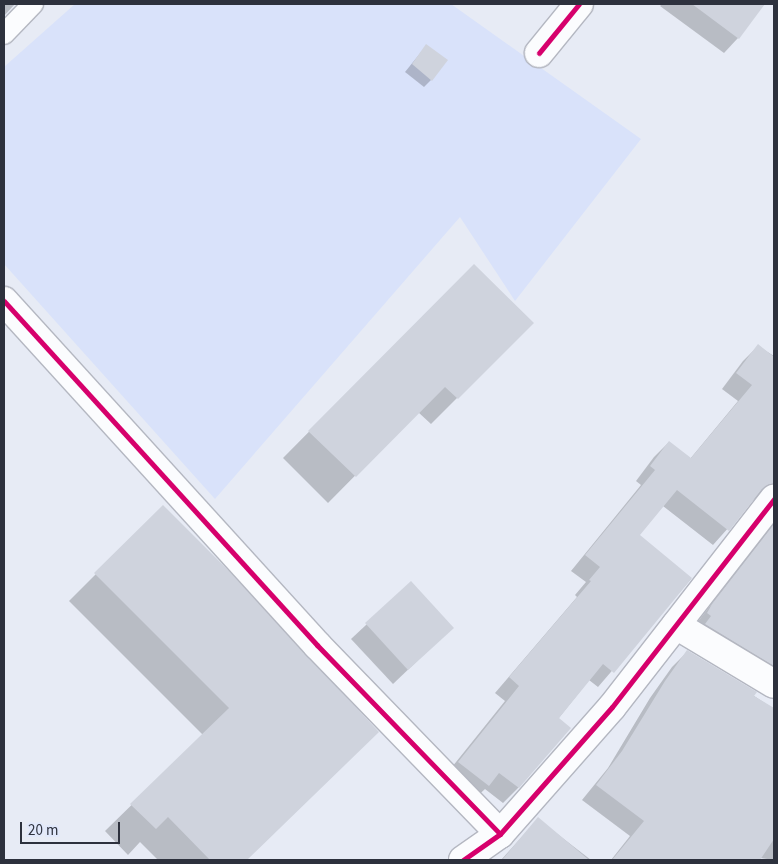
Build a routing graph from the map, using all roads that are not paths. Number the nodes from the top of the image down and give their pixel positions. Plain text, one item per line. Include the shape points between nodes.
1 (33, 4) edge
2 (579, 4) edge
3 (4, 34) edge
4 (538, 54) dead end
5 (4, 301) edge
6 (774, 499) edge
7 (676, 625) junction
8 (774, 684) edge
9 (500, 834) junction
10 (463, 860) edge

1 - 3 lane
2 - 4 street
5 - 9 street via 317,645
6 - 7 street
7 - 8 street
7 - 9 street via 612,707
9 - 10 street

